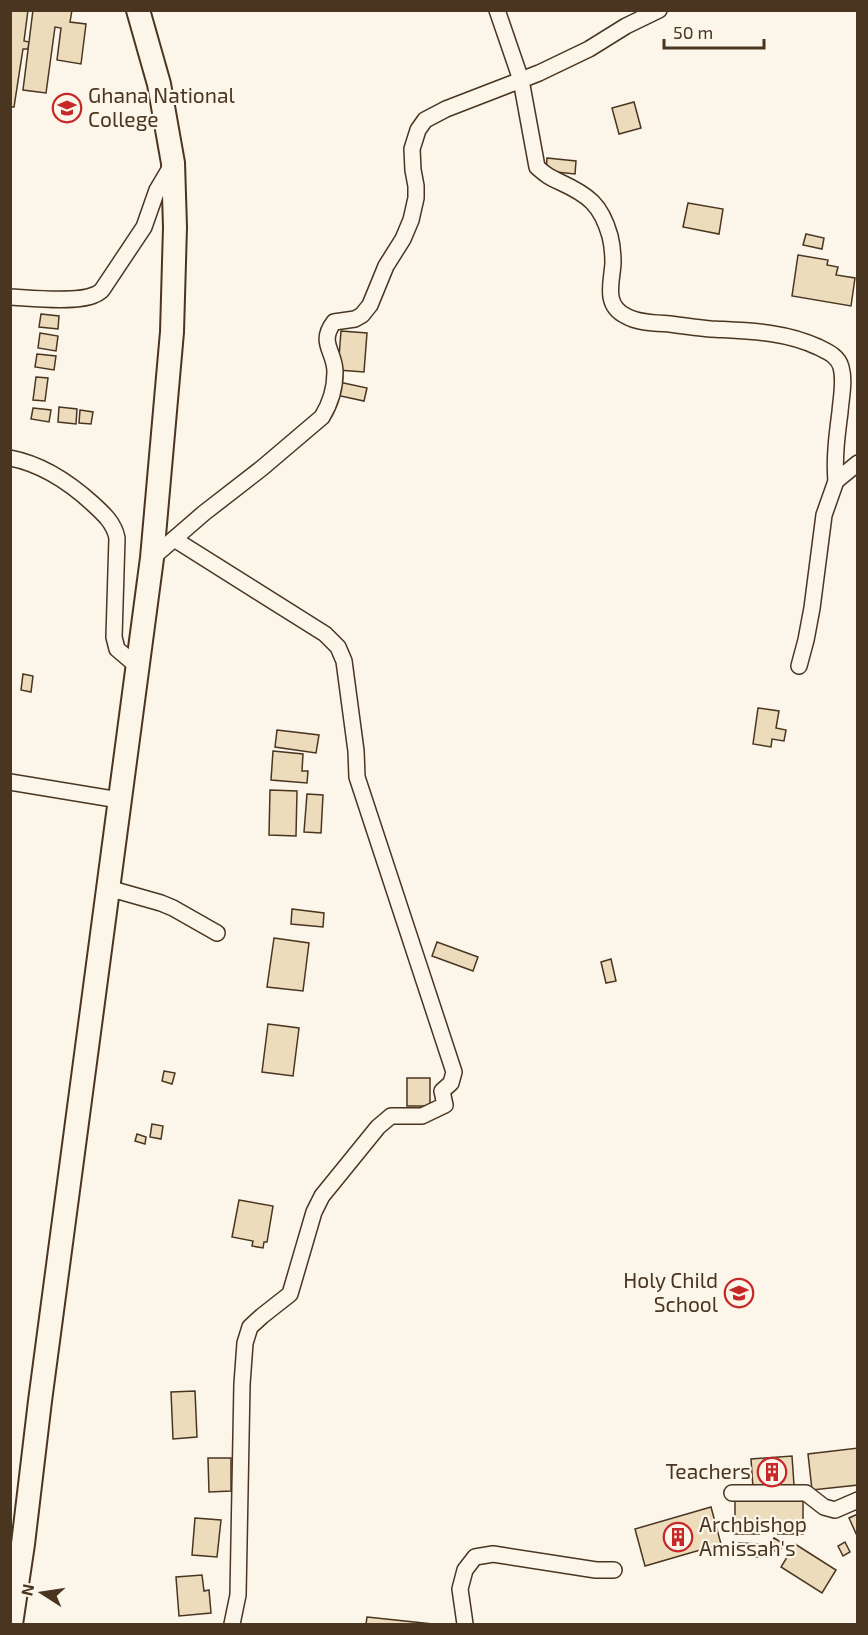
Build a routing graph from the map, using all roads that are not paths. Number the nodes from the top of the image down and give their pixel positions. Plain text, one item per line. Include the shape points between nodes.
1 (138, 10) edge
2 (497, 10) edge
3 (659, 10) edge
4 (521, 80) junction
5 (173, 163) junction
6 (10, 297) edge
7 (10, 458) edge
8 (858, 463) edge
9 (836, 481) junction
10 (174, 539) junction
11 (152, 558) junction
12 (137, 666) junction
13 (799, 666) dead end
14 (10, 782) edge
15 (119, 800) junction
16 (108, 888) junction
17 (217, 933) dead end
18 (732, 1493) dead end
19 (858, 1500) edge
20 (614, 1570) dead end
21 (11, 1624) edge
22 (232, 1624) edge
23 (465, 1624) edge

1 - 5 highway via 159,84
2 - 4 street
3 - 4 street via 589,49
4 - 9 street via 537,167 590,199 602,213 611,238 609,292 618,310 646,321 774,333 805,340 835,356 843,373 834,462
4 - 10 street via 425,120 412,149 416,198 403,239 362,315 334,322 328,330 335,370 328,407 322,417
5 - 6 street via 157,190 144,227 102,290 84,298
5 - 11 highway via 172,332
7 - 12 street via 46,470 73,486 115,528 114,637 117,649
8 - 9 street
9 - 13 street via 824,515 812,608
10 - 11 street
10 - 22 street via 338,646 344,661 357,777 454,1072 451,1083 442,1091 445,1105 422,1116 391,1116 322,1196 290,1294 250,1327 242,1384 238,1595
11 - 12 highway
12 - 15 highway
14 - 15 street
15 - 16 highway
16 - 17 street via 173,908
16 - 21 highway
18 - 19 street via 806,1493 835,1510
20 - 23 street via 493,1554 475,1557 465,1570 460,1589

